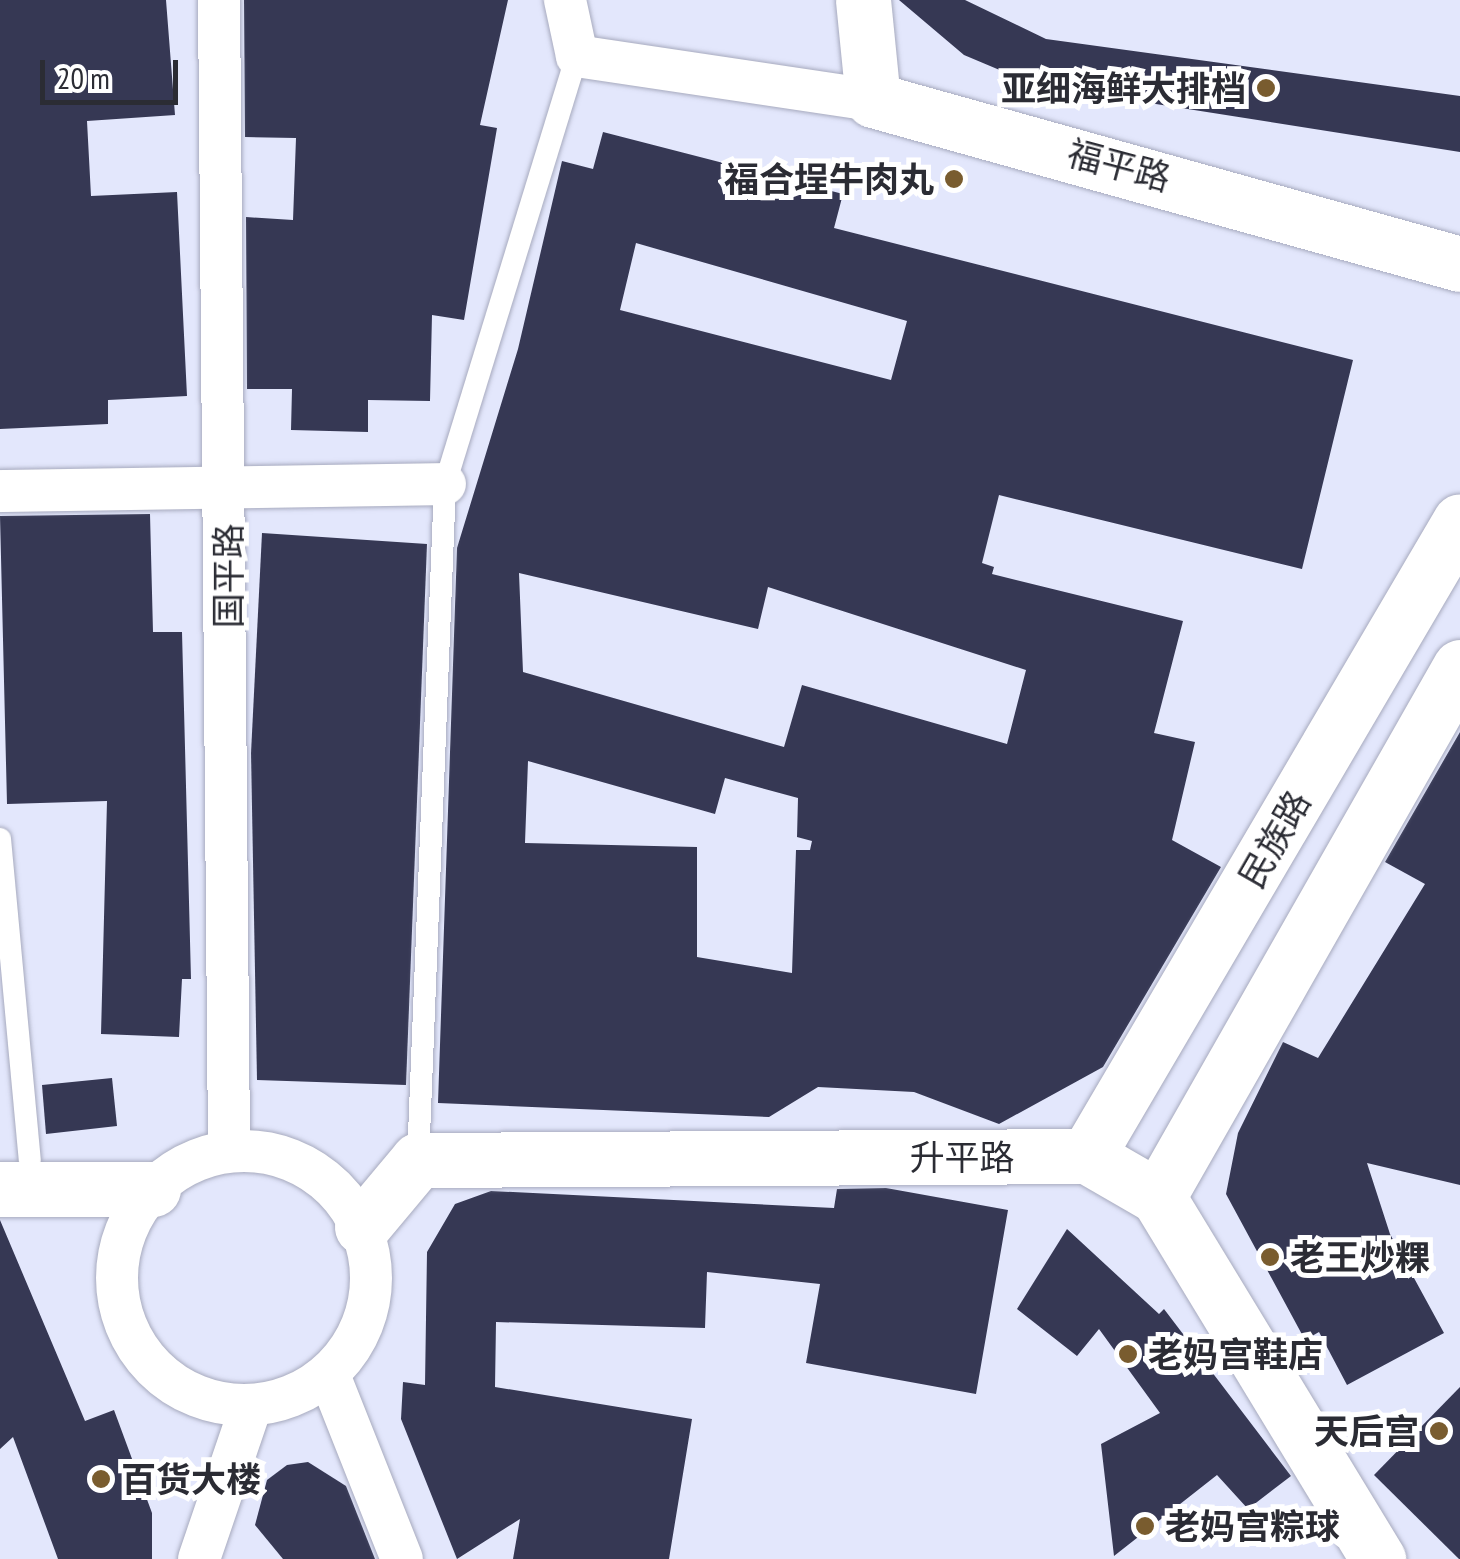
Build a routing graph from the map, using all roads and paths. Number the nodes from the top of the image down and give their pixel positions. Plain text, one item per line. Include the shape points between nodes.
1 (219, 0) edge
2 (565, 0) edge
3 (863, 0) edge
4 (576, 56) junction
5 (873, 100) junction
6 (1460, 264) edge
7 (445, 484) junction
8 (228, 486) junction
9 (0, 492) edge
10 (1460, 521) edge
11 (1460, 667) edge
12 (0, 840) edge
13 (229, 1152) junction
14 (1087, 1156) junction
15 (418, 1160) junction
16 (15, 1174) edge
17 (153, 1189) junction
18 (1158, 1198) junction
19 (362, 1227) junction
20 (328, 1376) junction
21 (250, 1406) junction
22 (200, 1559) edge
23 (402, 1559) edge
24 (1378, 1559) edge

1 - 8 street, 国平路
2 - 4 street
3 - 5 street
4 - 5 street
4 - 7 lane
5 - 6 street, 福平路
7 - 8 street
7 - 15 lane
8 - 9 street
8 - 13 street, 国平路
10 - 14 street, 民族路
11 - 18 street
12 - 16 lane
13 - 17 street via 187,1164
13 - 19 street via 270,1153 308,1167 340,1193
14 - 15 street, 升平路
14 - 18 street
15 - 19 street
16 - 17 street
17 - 21 street via 127,1225 116,1268 126,1324 168,1382 207,1401
18 - 24 street
19 - 20 street via 372,1266 370,1307 354,1344
20 - 21 street via 293,1396
20 - 23 street
21 - 22 street

